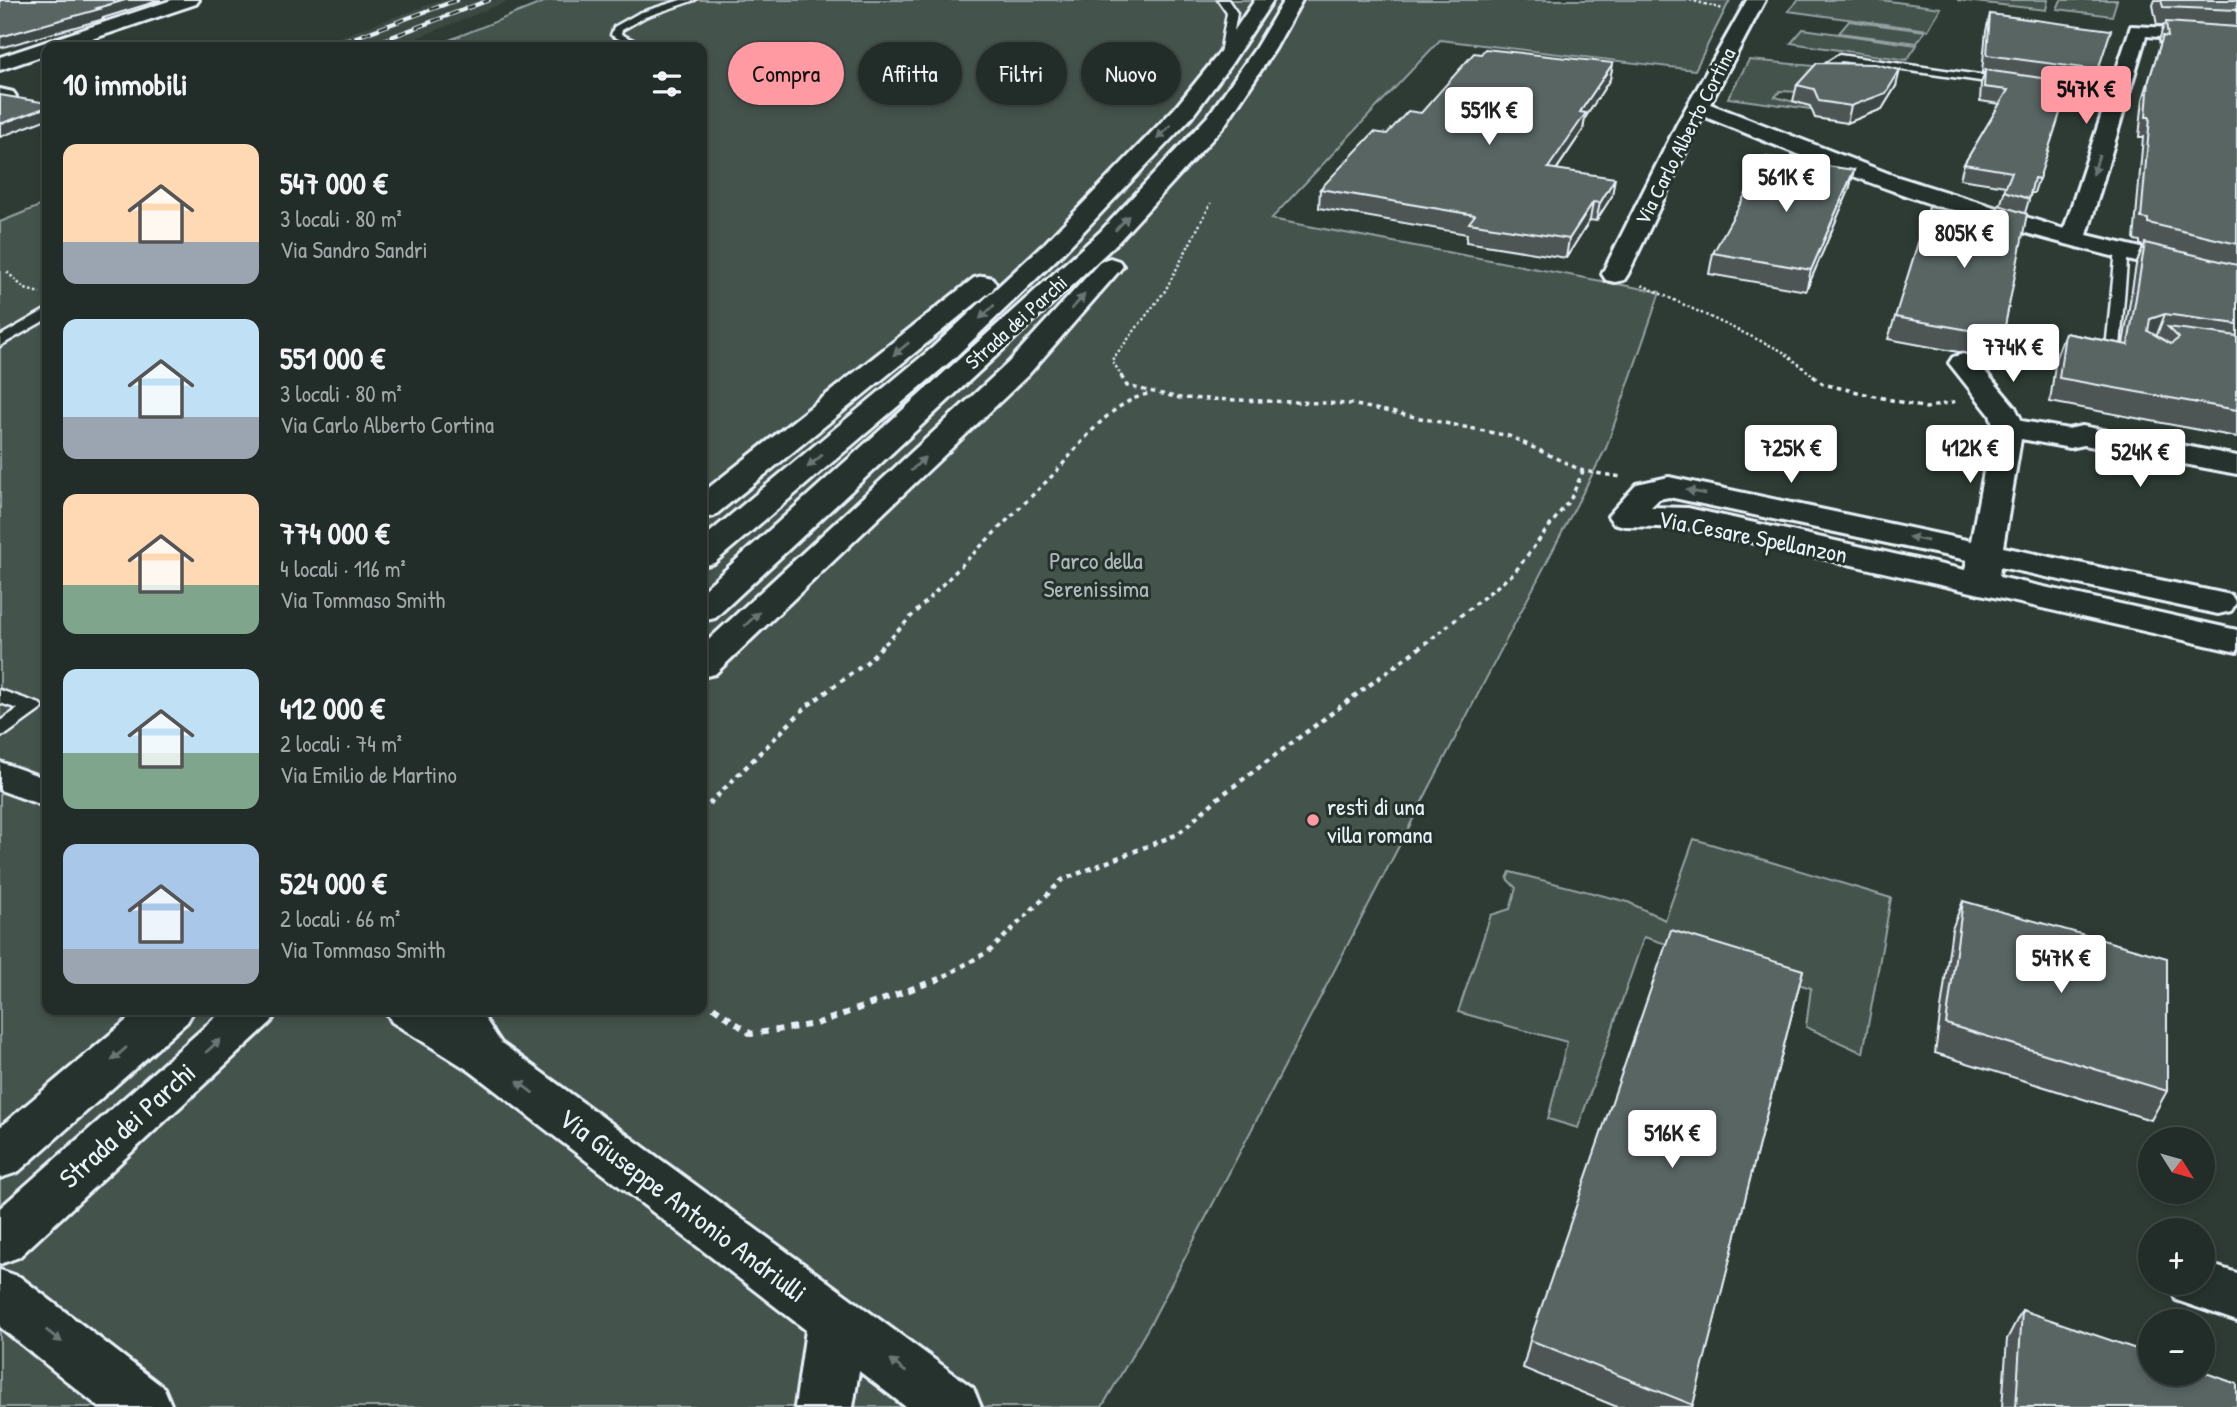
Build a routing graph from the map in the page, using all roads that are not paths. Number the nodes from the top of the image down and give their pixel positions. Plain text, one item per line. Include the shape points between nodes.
1 (190, 0) edge
2 (690, 0) edge
3 (1223, 0) edge
4 (1264, 0) edge
5 (1293, 0) edge
6 (1756, 0) edge
7 (2237, 37) edge
8 (66, 42) edge
9 (631, 42) edge
10 (42, 50) edge
11 (1224, 60) junction
12 (0, 64) edge
13 (1827, 67) edge
14 (2117, 97) junction
15 (1699, 107) junction
16 (1216, 121) junction
17 (1128, 170) junction
18 (2074, 237) junction
19 (2122, 250) junction
20 (1615, 274) road end
21 (2237, 279) edge
22 (42, 316) edge
23 (0, 342) edge
24 (2112, 359) edge
25 (1963, 363) edge
26 (2008, 427) junction
27 (2070, 439) junction
28 (2237, 465) edge
29 (2237, 481) edge
30 (707, 505) edge
31 (707, 552) edge
32 (1983, 569) junction
33 (2218, 603) dead end
34 (707, 606) edge
35 (2237, 641) edge
36 (707, 661) edge
37 (0, 696) edge
38 (0, 730) edge
39 (0, 775) edge
40 (42, 792) edge
41 (164, 1015) edge
42 (249, 1015) edge
43 (417, 1015) edge
44 (457, 1015) edge
45 (487, 1058) junction
46 (0, 1157) edge
47 (0, 1241) edge
48 (2215, 1289) edge
49 (0, 1294) edge
50 (2237, 1297) edge
51 (835, 1318) junction
52 (143, 1407) edge
53 (824, 1407) edge
54 (952, 1407) edge

1 - 8 main road
2 - 9 lane via 642,15 617,29 616,35
3 - 11 lane via 1232,13
4 - 11 main road, Strada dei Parchi
5 - 16 main road, Strada dei Parchi
6 - 15 main road, Via Carlo Alberto Cortina
7 - 14 main road via 2138,30
10 - 12 main road
11 -> 17 main road, Strada dei Parchi via 1183,113
13 - 14 lane via 1839,58
14 -> 18 main road
15 - 18 main road via 1888,182
15 - 20 main road, Via Carlo Alberto Cortina
34 -> 16 main road, Strada dei Parchi via 1109,237
36 -> 16 main road via 1018,369 1186,175
17 -> 30 main road
17 -> 31 main road, Strada dei Parchi via 942,354
18 - 19 main road
19 - 21 main road
19 - 24 lane
22 - 23 lane
25 - 26 main road via 2006,416
26 - 27 main road
26 - 32 main road
27 - 28 main road via 2082,435
27 - 29 main road via 2083,451
32 -> 32 main road, Via Cesare Spellanzon via 1677,488 1657,488 1642,496 1625,516 1688,518
32 - 33 main road, Via Cesare Spellanzon
32 - 35 main road, Via Cesare Spellanzon
37 - 38 lane via 33,708
39 - 40 main road
41 -> 46 main road
47 -> 42 main road, Strada dei Parchi
43 - 45 main road, Via Giuseppe Antonio Andriulli
44 - 45 main road
51 -> 45 main road, Via Giuseppe Antonio Andriulli
48 - 50 main road
49 -> 52 main road
51 - 53 main road
54 -> 51 main road, Via Giuseppe Antonio Andriulli

